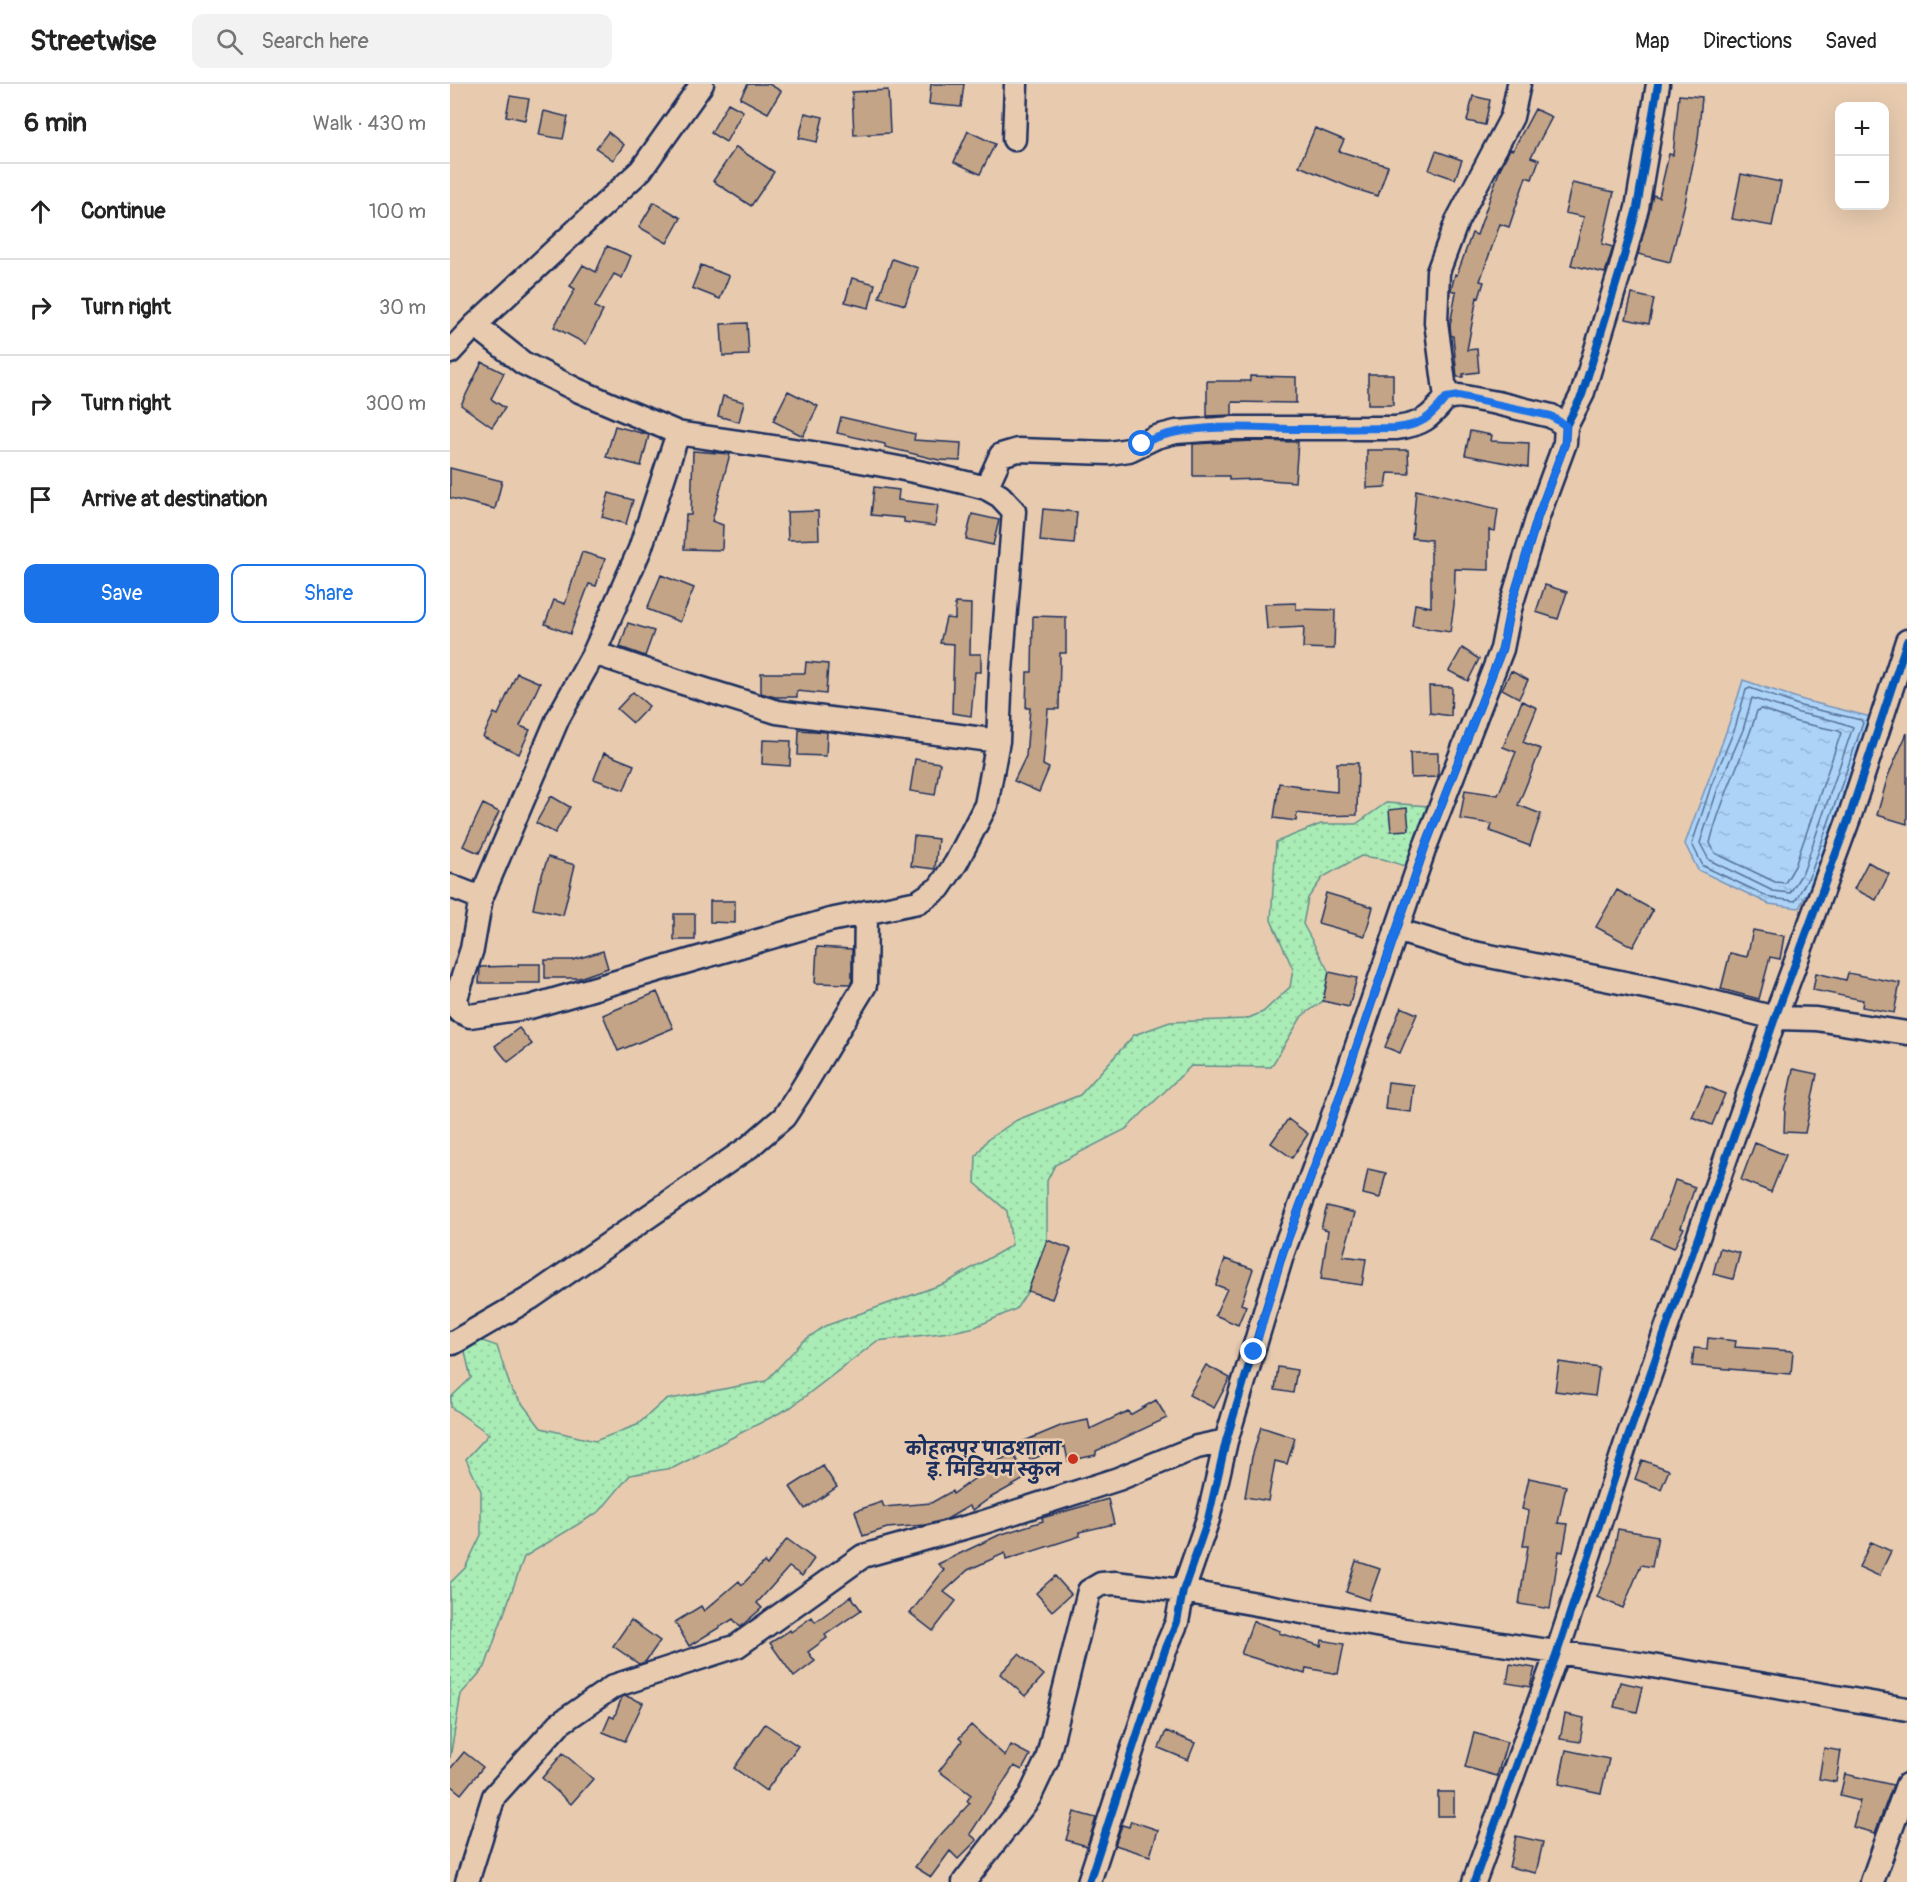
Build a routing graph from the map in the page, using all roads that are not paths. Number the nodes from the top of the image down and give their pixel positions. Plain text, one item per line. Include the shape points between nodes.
1 (702, 84) edge
2 (1016, 84) edge
3 (1519, 84) edge
4 (1658, 84) edge
5 (1014, 139) dead end
6 (475, 325) junction
7 (450, 352) edge
8 (1446, 398) junction
9 (1566, 426) junction
10 (678, 433) junction
11 (987, 488) junction
12 (1907, 641) edge
13 (594, 653) junction
14 (998, 741) junction
15 (450, 886) edge
16 (481, 898) junction
17 (866, 912) junction
18 (1396, 930) junction
19 (1775, 1018) junction
20 (1907, 1033) edge
21 (450, 1343) edge
22 (1226, 1441) junction
23 (1183, 1591) junction
24 (1557, 1653) junction
25 (1907, 1709) edge
26 (1907, 1785) edge
27 (467, 1882) edge
28 (964, 1882) edge
29 (1089, 1882) edge
30 (1474, 1882) edge
31 (1872, 1882) edge

1 - 6 street via 641,170
2 - 5 street
3 - 8 street via 1512,117 1456,221 1438,272 1436,322
4 - 9 street via 1637,208 1582,395
6 - 7 street
6 - 10 street via 522,363
8 - 9 street via 1458,396 1497,403 1551,416
8 - 11 street via 1415,426 1234,428 1156,436 1129,450 1109,453 1018,450 1001,456
9 - 18 street via 1565,443 1538,516 1502,649
10 - 11 street via 861,461
10 - 13 street via 640,549
11 - 14 street via 1014,511
12 - 19 street via 1849,818
13 - 14 street via 777,712
13 - 16 street via 558,718
14 - 17 street via 986,805 939,888 918,902
15 - 16 street
16 - 17 street via 472,949 456,998 459,1011 470,1016 530,1007
17 - 21 street via 864,985 784,1117 749,1147 532,1297
18 - 19 street via 1468,952 1685,995
18 - 22 street via 1283,1252
19 - 20 street via 1816,1019
19 - 24 street
22 - 23 street via 1208,1519
22 - 27 street via 1197,1447 1118,1479 981,1523 863,1556 737,1646 614,1686 559,1724 494,1796
23 - 24 street
23 - 28 street via 1115,1583 1101,1584 1089,1591 1047,1760 1029,1798
23 - 29 street
24 - 25 street
24 - 30 street
26 - 31 street

